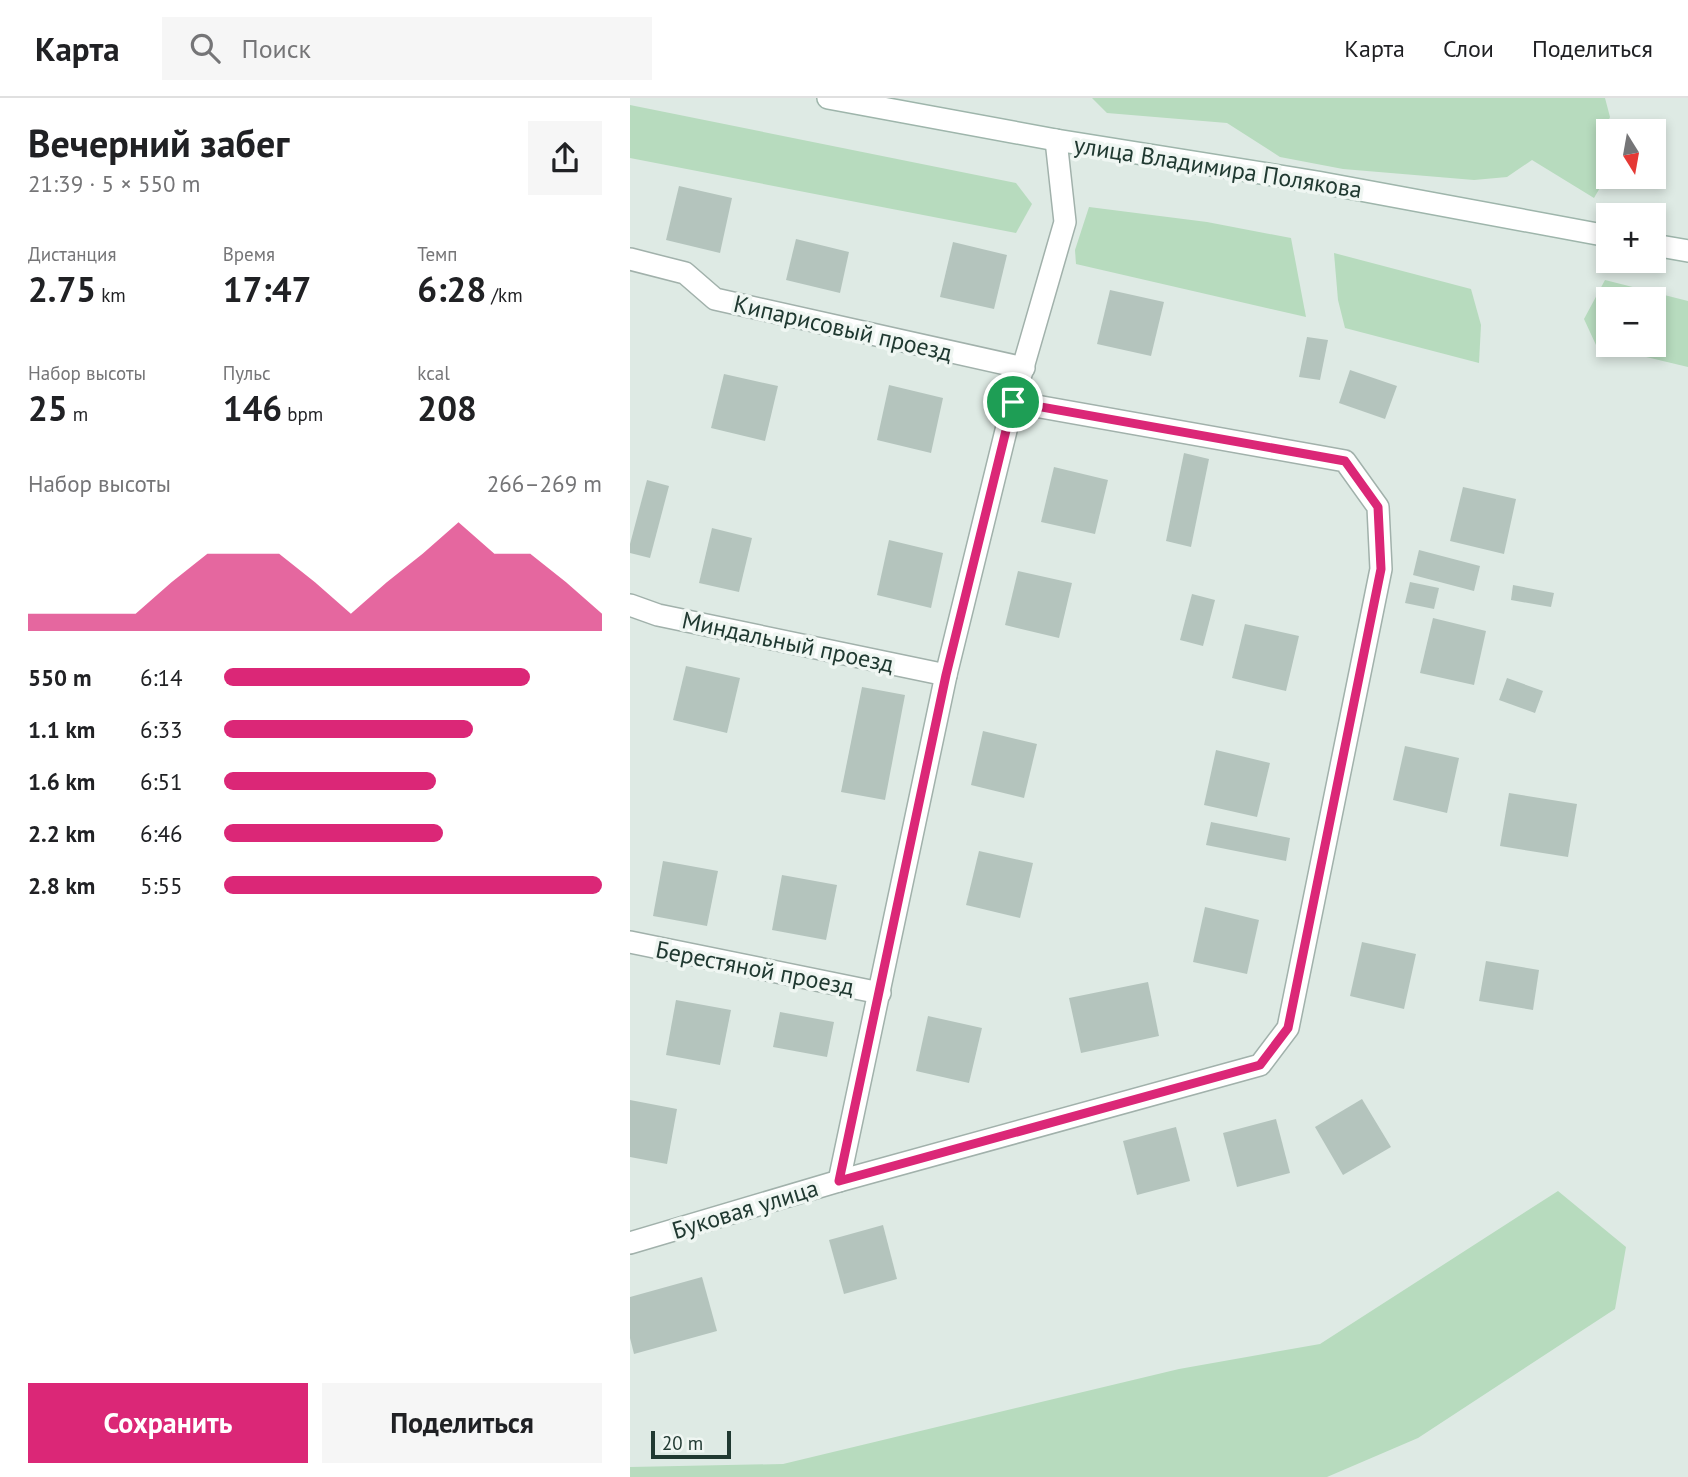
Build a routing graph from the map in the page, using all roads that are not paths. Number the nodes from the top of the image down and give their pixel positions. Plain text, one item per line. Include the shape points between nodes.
1 (828, 98) edge
2 (1056, 140) junction
3 (1596, 234) edge
4 (1666, 247) edge
5 (1688, 251) edge
6 (630, 259) edge
7 (1024, 368) junction
8 (1013, 402) junction
9 (630, 605) edge
10 (946, 675) junction
11 (630, 942) edge
12 (880, 993) junction
13 (839, 1181) junction
14 (630, 1243) edge

1 - 2 street, улица Владимира Полякова
2 - 3 street, улица Владимира Полякова
2 - 7 street via 1065,222
4 - 5 street
6 - 7 street, Кипарисовый проезд via 685,273 715,299
7 - 8 street
8 - 10 street
8 - 13 street, Буковая улица via 1345,461 1378,507 1381,569 1288,1028 1260,1065
9 - 10 street, Миндальный проезд via 658,615
10 - 12 street
11 - 12 street, Берестяной проезд
12 - 13 street
13 - 14 street, Буковая улица

